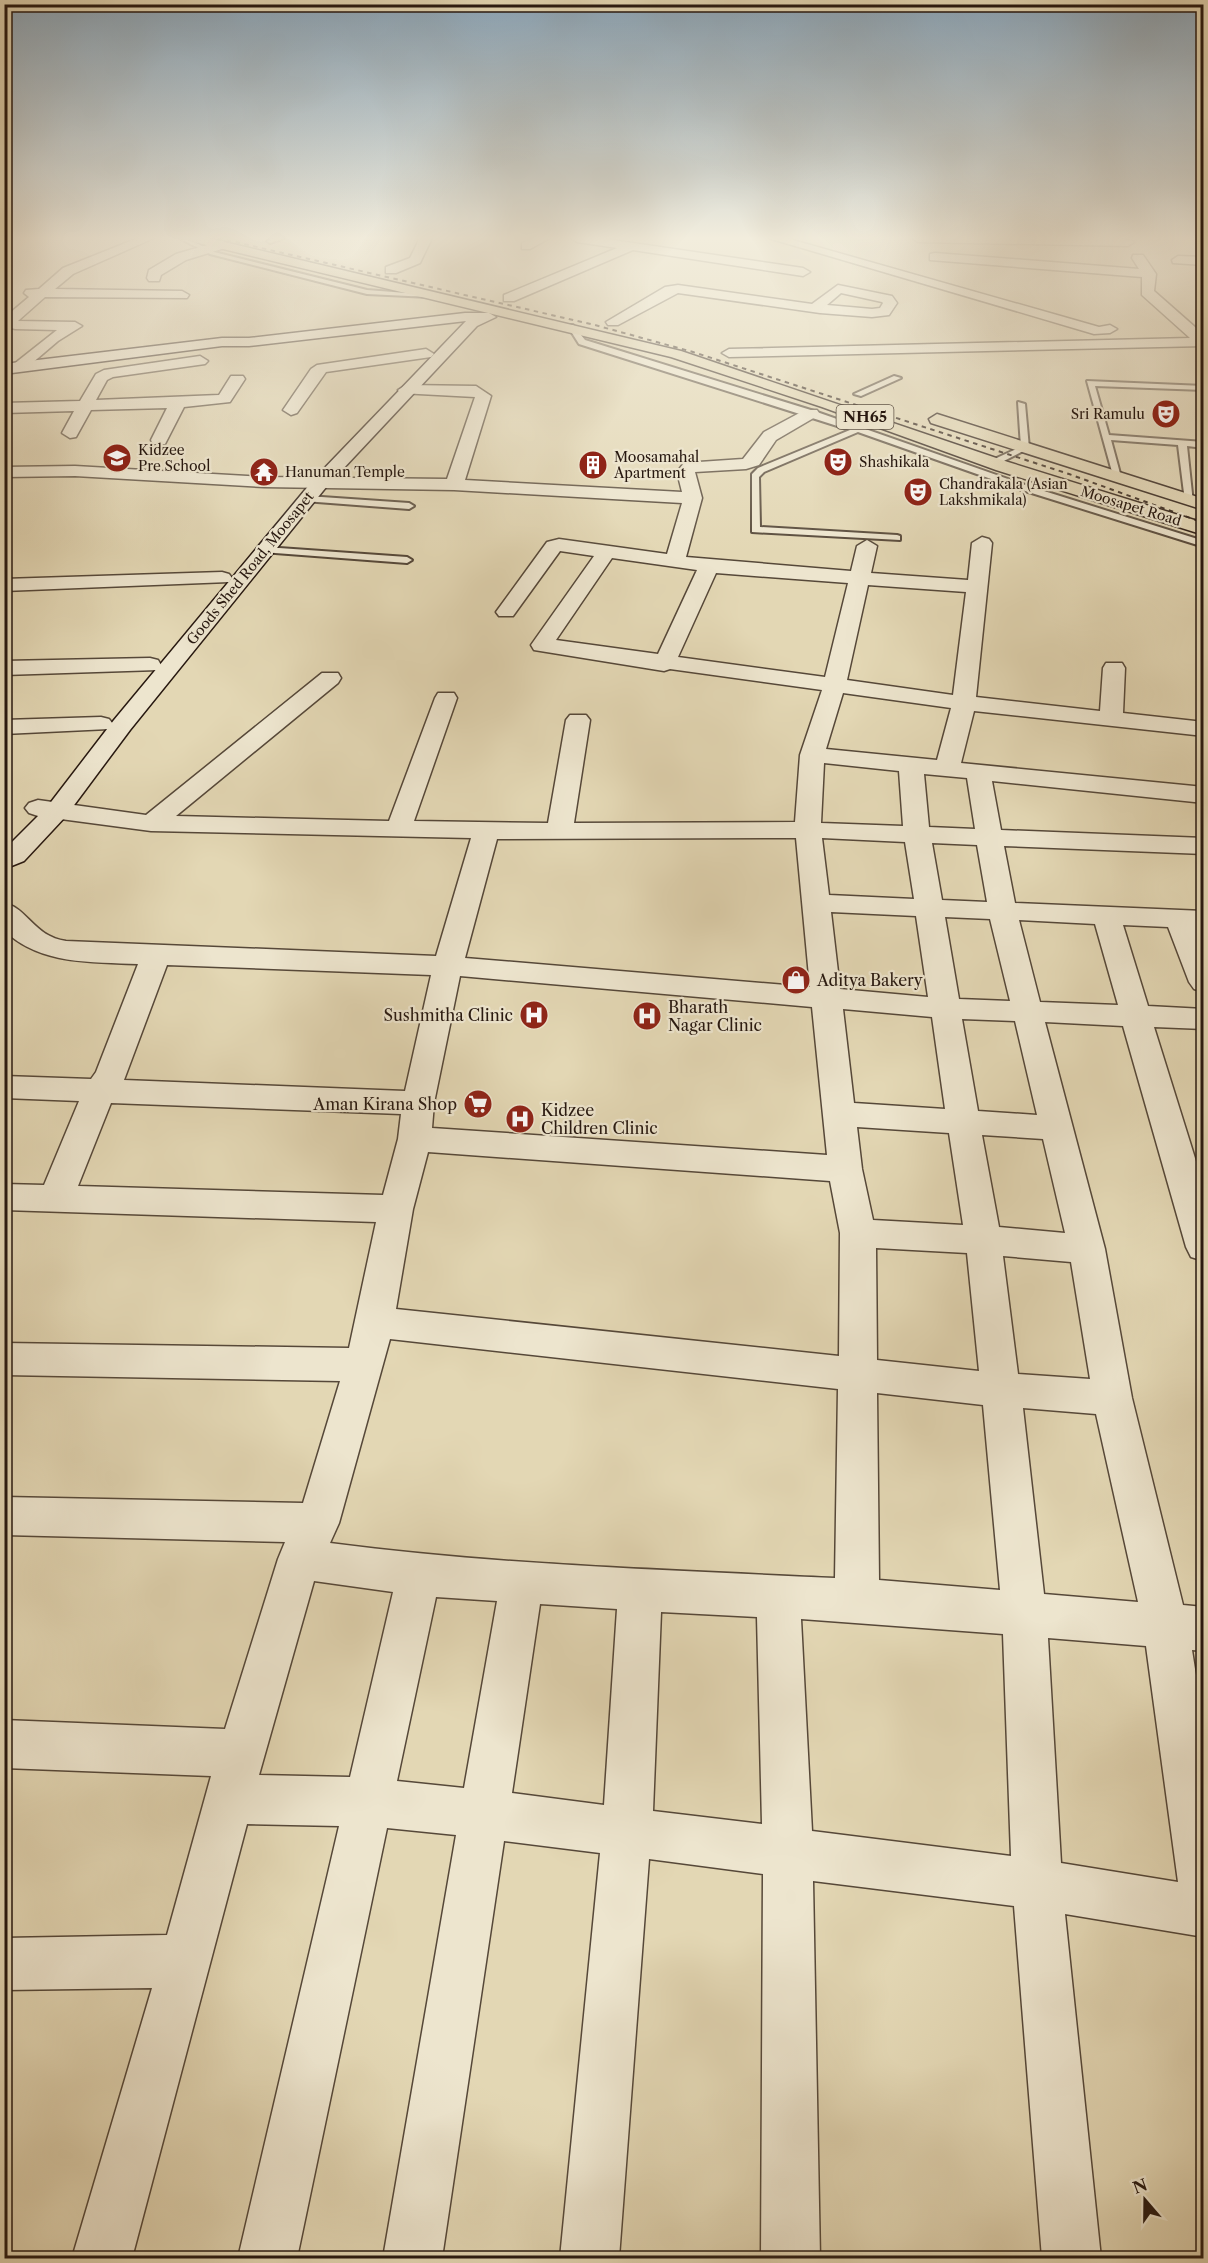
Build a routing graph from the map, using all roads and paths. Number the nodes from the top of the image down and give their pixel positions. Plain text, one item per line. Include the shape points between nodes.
1 (45, 344) edge
2 (209, 344) edge
3 (438, 344) edge
4 (447, 344) edge
5 (587, 344) edge
6 (635, 344) edge
7 (694, 344) edge
8 (1134, 344) edge
9 (729, 353) junction
10 (426, 354) junction
11 (200, 362) dead end
12 (772, 367) dead end
13 (12, 368) edge
14 (897, 378) dead end
15 (237, 379) dead end
16 (771, 385) junction
17 (175, 386) dead end
18 (1203, 388) edge
19 (406, 390) junction
20 (852, 392) joint
21 (880, 401) dead end
22 (173, 403) junction
23 (778, 403) junction
24 (1021, 404) dead end
25 (84, 407) junction
26 (4, 408) edge
27 (291, 410) dead end
28 (811, 413) junction
29 (925, 416) dead end
30 (859, 429) junction
31 (70, 433) dead end
32 (1106, 436) junction
33 (159, 440) dead end
34 (1182, 443) junction
35 (1203, 445) edge
36 (1025, 448) junction
37 (993, 463) junction
38 (4, 472) edge
39 (1117, 477) junction
40 (454, 485) junction
41 (310, 488) junction
42 (693, 498) junction
43 (1197, 503) edge
44 (409, 506) dead end
45 (1203, 529) edge
46 (897, 538) dead end
47 (982, 543) dead end
48 (1203, 544) edge
49 (867, 546) dead end
50 (265, 550) junction
51 (607, 551) junction
52 (407, 560) dead end
53 (675, 562) junction
54 (709, 566) junction
55 (860, 578) junction
56 (222, 579) junction
57 (4, 585) edge
58 (976, 587) junction
59 (506, 612) dead end
60 (664, 664) junction
61 (150, 665) junction
62 (4, 668) edge
63 (1114, 668) dead end
64 (330, 678) dead end
65 (834, 687) junction
66 (446, 698) dead end
67 (963, 703) junction
68 (578, 720) dead end
69 (1111, 720) junction
70 (101, 724) junction
71 (4, 726) edge
72 (1203, 729) edge
73 (812, 755) junction
74 (911, 765) junction
75 (947, 769) junction
76 (978, 772) junction
77 (1203, 795) edge
78 (48, 810) junction
79 (151, 823) junction
80 (399, 828) junction
81 (560, 830) junction
82 (807, 830) junction
83 (486, 831) junction
84 (916, 834) junction
85 (989, 838) junction
86 (4, 845) edge
87 (1203, 846) edge
88 (4, 861) edge
89 (817, 903) junction
90 (928, 907) junction
91 (1002, 910) junction
92 (4, 911) edge
93 (1106, 915) junction
94 (1191, 919) edge
95 (155, 957) junction
96 (448, 966) junction
97 (1203, 982) edge
98 (825, 997) junction
99 (945, 1008) junction
100 (1029, 1012) junction
101 (1136, 1017) junction
102 (1203, 1019) edge
103 (4, 1087) edge
104 (100, 1090) junction
105 (840, 1114) junction
106 (416, 1121) junction
107 (965, 1121) junction
108 (1058, 1128) junction
109 (1192, 1165) edge
110 (845, 1168) junction
111 (4, 1197) edge
112 (56, 1198) junction
113 (396, 1209) junction
114 (858, 1233) junction
115 (983, 1240) junction
116 (1203, 1247) edge
117 (1087, 1249) junction
118 (375, 1322) junction
119 (4, 1359) edge
120 (364, 1365) junction
121 (857, 1373) junction
122 (1001, 1390) junction
123 (1112, 1398) junction
124 (4, 1516) edge
125 (309, 1541) junction
126 (419, 1575) junction
127 (522, 1581) junction
128 (640, 1590) junction
129 (778, 1596) junction
130 (857, 1600) junction
131 (1024, 1613) junction
132 (1185, 1629) edge
133 (4, 1744) edge
134 (235, 1776) junction
135 (368, 1802) junction
136 (485, 1814) junction
137 (627, 1832) junction
138 (788, 1853) junction
139 (1037, 1884) junction
140 (1203, 1892) edge
141 (1203, 1912) edge
142 (186, 1961) junction
143 (4, 1964) edge
144 (102, 2259) edge
145 (267, 2259) edge
146 (412, 2259) edge
147 (589, 2259) edge
148 (790, 2259) edge
149 (1072, 2259) edge

1 - 13 street
2 - 13 street
3 - 10 street, Goods Shed Road, Moosapet
4 - 19 street, Goods Shed Road, Moosapet
5 - 23 lane
6 - 16 highway, Moosapet Road / NH65
7 - 9 highway
8 - 9 street
9 - 12 highway
10 - 27 street via 322,368
10 - 41 street, Goods Shed Road, Moosapet
11 - 25 street via 109,372 101,377
14 - 20 lane
15 - 22 street via 224,399
16 - 23 lane
16 - 37 highway, Moosapet Road / NH65
17 - 22 street
18 - 32 lane via 1090,383
19 - 40 street via 476,391 483,396
19 - 41 street, Goods Shed Road, Moosapet
20 - 21 highway, NH65
22 - 25 street
22 - 33 street
23 - 28 lane
24 - 36 lane
25 - 26 street
25 - 31 street
28 - 30 lane
28 - 42 street via 770,436 753,461 690,467 686,472
29 - 36 highway, Moosapet Road
30 - 46 lane via 761,470 755,476 755,530
30 - 48 lane via 1025,488
32 - 34 lane
32 - 39 lane
34 - 35 lane
34 - 43 lane
36 - 37 lane
36 - 39 highway, Moosapet Road
37 - 45 highway, Moosapet Road / NH65
38 - 41 street via 75,471
39 - 43 highway, Moosapet Road
40 - 41 street
40 - 42 street
41 - 44 lane
41 - 50 street, Goods Shed Road, Moosapet
41 - 56 street, Goods Shed Road, Moosapet
42 - 53 street
47 - 58 street
49 - 55 street
50 - 52 lane
50 - 78 street, Goods Shed Road, Moosapet
51 - 53 street
51 - 59 street via 554,546
51 - 60 street via 542,645
53 - 54 street
54 - 55 street
54 - 60 street
55 - 58 street
55 - 65 street
56 - 57 street
56 - 61 street, Goods Shed Road, Moosapet
58 - 67 street
60 - 65 street
61 - 62 street
61 - 70 street, Goods Shed Road, Moosapet
63 - 69 street
64 - 79 street
65 - 67 street
65 - 73 street
66 - 80 street
67 - 69 street
67 - 75 street
68 - 81 street
69 - 72 street
70 - 71 street
70 - 78 street, Goods Shed Road, Moosapet
73 - 74 street
73 - 82 street
74 - 75 street
74 - 84 street
75 - 76 street
76 - 77 street
76 - 85 street
78 - 79 street
78 - 86 street, Goods Shed Road, Moosapet
78 - 88 street, Goods Shed Road, Moosapet via 15,855
79 - 80 street
80 - 83 street
81 - 82 street
81 - 83 street
82 - 84 street
82 - 89 street
83 - 96 street
84 - 85 street
84 - 90 street
85 - 87 street
85 - 91 street
89 - 90 street
89 - 98 street
90 - 91 street
90 - 99 street
91 - 93 street
91 - 100 street
92 - 95 street via 20,932 45,948
93 - 94 street
93 - 101 street
94 - 97 street
95 - 96 street
95 - 104 street via 111,1075
96 - 98 street
96 - 106 street
98 - 99 street
98 - 105 street
99 - 100 street
99 - 107 street
100 - 101 street
100 - 108 street
101 - 102 street
101 - 109 street
103 - 104 street
104 - 106 street
104 - 112 street
105 - 107 street
105 - 110 street
106 - 110 street
106 - 113 street
107 - 108 street
107 - 115 street
108 - 117 street
109 - 116 street
110 - 114 street
111 - 112 street
112 - 113 street
113 - 118 street
114 - 115 street
114 - 121 street
115 - 117 street
115 - 122 street
117 - 123 street
118 - 120 street
118 - 121 street
119 - 120 street
120 - 125 street
121 - 122 street
121 - 130 street
122 - 123 street
122 - 131 street
123 - 132 street
124 - 125 street
125 - 126 street
125 - 134 street
126 - 127 street
126 - 135 street
127 - 128 street
127 - 136 street
128 - 129 street
128 - 137 street
129 - 130 street
129 - 138 street
130 - 131 street
131 - 132 street
131 - 139 street
132 - 140 street
133 - 134 street
134 - 135 street
134 - 142 street
135 - 136 street
135 - 145 street
136 - 137 street
136 - 146 street
137 - 138 street
137 - 147 street
138 - 139 street
138 - 148 street
139 - 141 street
139 - 149 street
142 - 143 street
142 - 144 street

